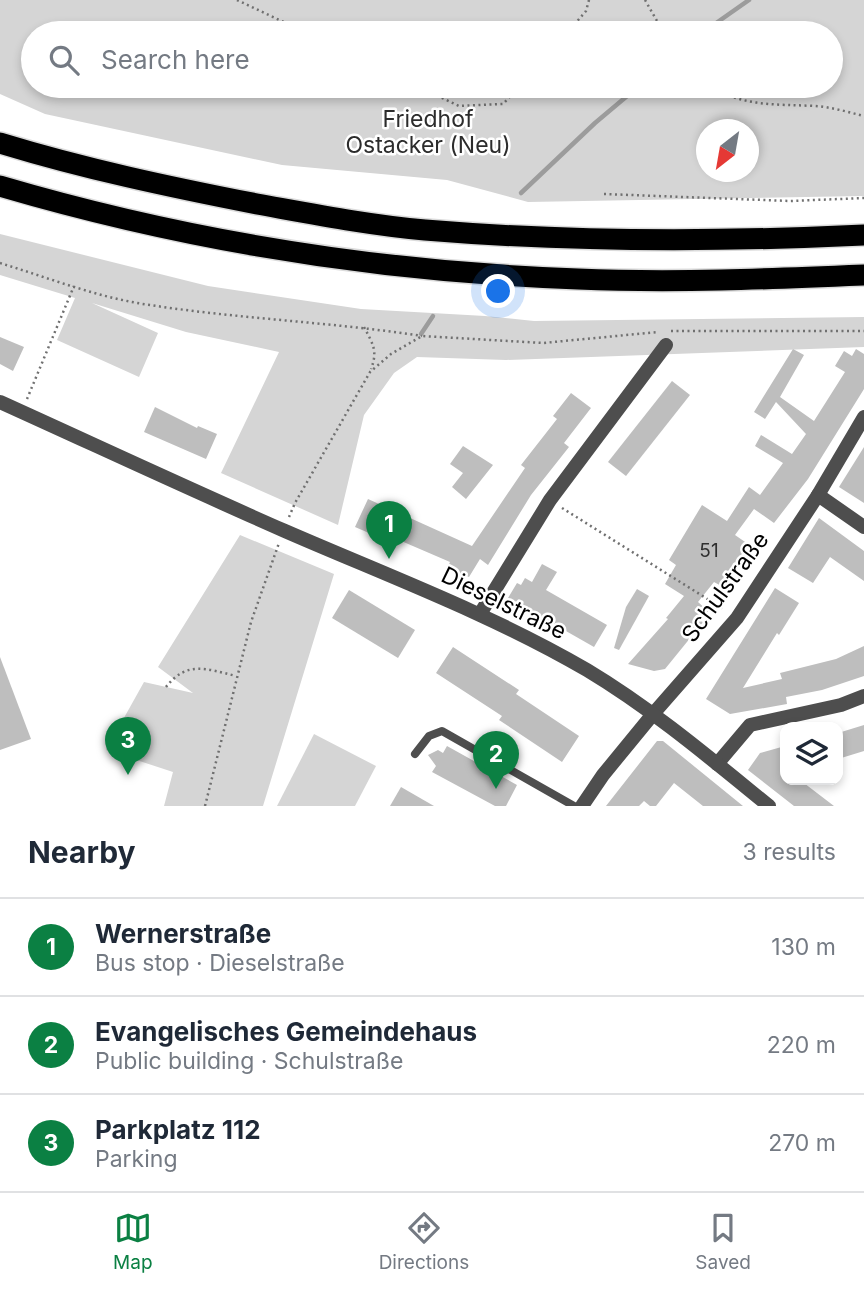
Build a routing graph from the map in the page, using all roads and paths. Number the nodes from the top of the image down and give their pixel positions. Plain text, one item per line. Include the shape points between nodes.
1 (237, 0) edge
2 (589, 0) edge
3 (645, 0) edge
4 (282, 21) edge
5 (577, 21) edge
6 (657, 21) edge
7 (442, 98) edge
8 (509, 98) edge
9 (731, 98) edge
10 (864, 116) edge
11 (0, 143) edge
12 (0, 186) edge
13 (604, 194) dead end
14 (864, 198) edge
15 (864, 235) edge
16 (0, 263) edge
17 (864, 275) edge
18 (75, 286) junction
19 (364, 327) junction
20 (864, 331) edge
21 (422, 336) junction
22 (666, 345) dead end
23 (370, 372) junction
24 (0, 402) edge
25 (22, 412) junction
26 (864, 417) edge
27 (818, 495) junction
28 (550, 500) junction
29 (864, 527) edge
30 (284, 530) junction
31 (480, 614) junction
32 (737, 618) junction
33 (236, 676) junction
34 (166, 687) dead end
35 (864, 696) edge
36 (653, 714) junction
37 (415, 754) dead end
38 (717, 764) junction
39 (205, 806) edge
40 (574, 806) edge
41 (582, 806) edge
42 (769, 806) edge

1 - 4 path
2 - 5 path
3 - 6 path
7 - 8 path via 459,106 503,104
9 - 10 path via 783,107 818,106
11 - 15 highway via 168,187 424,230 581,239
12 - 17 highway via 159,226 307,254 424,268 579,279
13 - 14 path via 790,201
16 - 18 path
18 - 19 path via 148,305
18 - 25 path
19 - 21 path
19 - 23 path via 376,357
20 - 21 path via 663,331 543,343
21 - 23 path
22 - 28 street
23 - 30 path
24 - 25 street, Dieselstraße
25 - 30 street, Dieselstraße
26 - 27 street, Schulstraße
27 - 29 street
27 - 32 street, Schulstraße
28 - 31 street
28 - 32 path
30 - 31 street, Dieselstraße
30 - 33 path
31 - 36 street, Dieselstraße via 588,671
32 - 36 street, Schulstraße
33 - 34 path via 197,667 175,675
33 - 39 path
35 - 38 street via 750,726
36 - 38 street, Dieselstraße
36 - 41 street, Schulstraße
37 - 40 lane via 429,736 442,732
38 - 42 street, Dieselstraße

